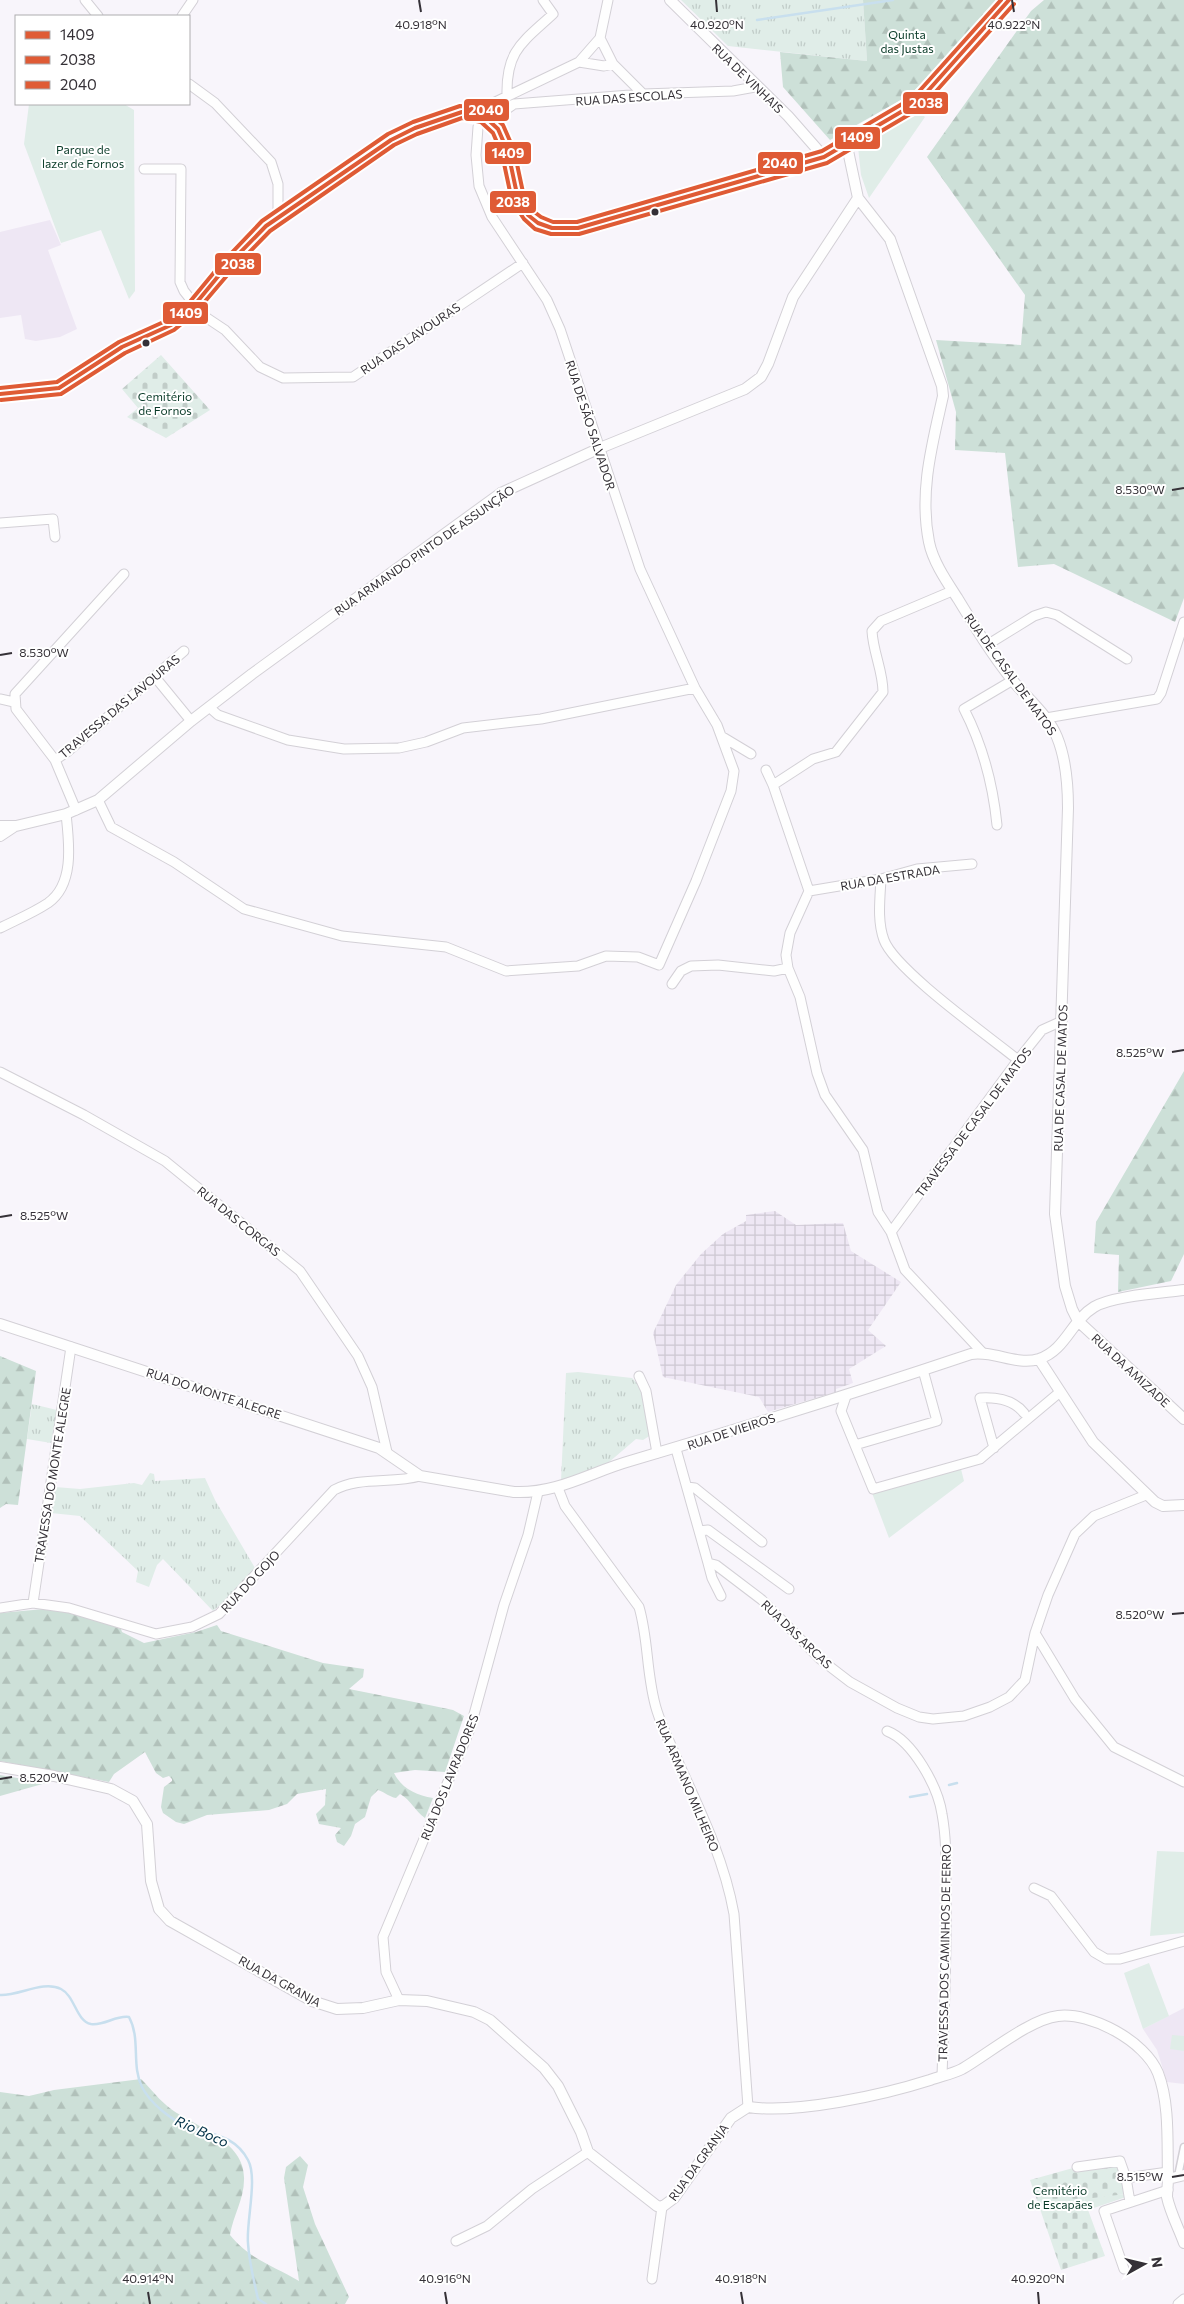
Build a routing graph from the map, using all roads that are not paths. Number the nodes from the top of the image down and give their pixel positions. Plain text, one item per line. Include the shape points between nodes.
1 (84, 0) edge
2 (193, 0) edge
3 (543, 0) edge
4 (608, 0) edge
5 (670, 0) edge
6 (1009, 0) edge
7 (97, 15) edge
8 (183, 15) edge
9 (600, 38) junction
10 (579, 62) junction
11 (613, 64) junction
12 (190, 85) edge
13 (755, 86) junction
14 (643, 94) junction
15 (506, 95) junction
16 (514, 104) junction
17 (484, 116) junction
18 (847, 146) junction
19 (824, 157) junction
20 (144, 169) dead end
21 (860, 200) junction
22 (278, 218) junction
23 (523, 263) junction
24 (194, 306) junction
25 (0, 394) edge
26 (600, 448) junction
27 (0, 523) edge
28 (55, 537) dead end
29 (124, 574) dead end
30 (952, 591) junction
31 (1184, 622) edge
32 (987, 645) junction
33 (184, 651) dead end
34 (1127, 659) dead end
35 (155, 677) junction
36 (1013, 680) junction
37 (695, 688) junction
38 (0, 699) edge
39 (14, 702) junction
40 (209, 708) junction
41 (1046, 718) junction
42 (191, 721) junction
43 (721, 736) junction
44 (751, 754) dead end
45 (55, 760) junction
46 (766, 770) dead end
47 (773, 785) junction
48 (98, 800) junction
49 (71, 812) junction
50 (997, 825) dead end
51 (0, 826) edge
52 (16, 826) junction
53 (0, 836) edge
54 (972, 864) dead end
55 (881, 879) junction
56 (809, 891) junction
57 (0, 928) edge
58 (788, 968) junction
59 (672, 984) dead end
60 (1062, 1021) junction
61 (1018, 1060) junction
62 (0, 1072) edge
63 (892, 1232) junction
64 (1184, 1290) edge
65 (1078, 1321) junction
66 (0, 1324) edge
67 (71, 1347) junction
68 (982, 1352) junction
69 (1040, 1359) junction
70 (923, 1370) junction
71 (638, 1376) dead end
72 (1060, 1392) junction
73 (846, 1396) junction
74 (1024, 1413) dead end
75 (1184, 1419) edge
76 (855, 1445) junction
77 (994, 1448) junction
78 (676, 1449) junction
79 (386, 1452) junction
80 (657, 1453) junction
81 (420, 1476) junction
82 (687, 1487) junction
83 (558, 1488) junction
84 (538, 1492) junction
85 (1146, 1495) junction
86 (1184, 1505) edge
87 (699, 1531) junction
88 (762, 1542) dead end
89 (708, 1563) junction
90 (789, 1589) dead end
91 (721, 1596) dead end
92 (33, 1603) junction
93 (0, 1608) edge
94 (1034, 1632) junction
95 (887, 1731) dead end
96 (0, 1767) edge
97 (1184, 1782) edge
98 (1034, 1888) dead end
99 (1184, 1940) edge
100 (399, 2000) junction
101 (942, 2076) junction
102 (748, 2107) junction
103 (1184, 2146) edge
104 (588, 2152) junction
105 (1077, 2167) dead end
106 (1174, 2175) edge
107 (1126, 2178) junction
108 (1168, 2190) junction
109 (1130, 2202) junction
110 (662, 2206) junction
111 (456, 2241) dead end
112 (1184, 2243) edge
113 (1124, 2269) dead end
114 (652, 2279) dead end
115 (1184, 2299) edge
116 (1178, 2304) edge

1 - 7 street
2 - 8 street
3 - 15 street via 553,14 514,50 506,75
4 - 9 street
5 - 13 street, RUA DE VINHAIS
6 - 18 main road via 919,101
9 - 10 street
9 - 11 street
10 - 11 street via 604,66
10 - 15 street
11 - 14 street
12 - 22 street via 215,104 271,162 278,184
13 - 14 street, RUA DAS ESCOLAS via 733,92
13 - 19 street, RUA DE VINHAIS via 788,116
14 - 16 street, RUA DAS ESCOLAS
15 - 16 street
15 - 17 street via 489,105
16 - 17 street via 500,114
17 - 19 main road via 493,122 504,140 520,205 538,223 559,229 590,225
17 - 22 main road via 462,112 403,134
17 - 23 street, RUA DE SÃO SALVADOR via 478,128 476,155 479,186 492,217
18 - 19 main road
18 - 21 street, RUA DE CASAL DE MATOS
20 - 24 street via 181,169 180,282
21 - 26 street, RUA ARMANDO PINTO DE ASSUNÇÃO via 793,297 761,377 745,389
21 - 30 street, RUA DE CASAL DE MATOS via 890,239 942,386 943,396 927,466 925,512 929,544
22 - 24 main road via 225,268
23 - 24 street, RUA DAS LAVOURAS via 353,377 283,378 260,367 225,330
23 - 26 street, RUA DE SÃO SALVADOR via 547,300 560,329
24 - 25 main road via 171,325 122,346 59,388
26 - 37 street, RUA DE SÃO SALVADOR via 640,568
26 - 40 street, RUA ARMANDO PINTO DE ASSUNÇÃO via 519,483 493,498
27 - 28 street via 53,519
29 - 39 street via 14,694
30 - 32 street, RUA DE CASAL DE MATOS
30 - 47 street via 880,621 872,631 872,642 883,680 882,692 836,752 813,759
31 - 41 street via 1157,699
32 - 34 street via 1046,612 1057,615
32 - 36 street, RUA DE CASAL DE MATOS
33 - 35 street, TRAVESSA DAS LAVOURAS
35 - 42 street
35 - 45 street, TRAVESSA DAS LAVOURAS
36 - 41 street, RUA DE CASAL DE MATOS
36 - 50 street via 964,708 975,730 994,794
37 - 40 street via 541,719 463,728 399,748 344,749 288,740 218,716
37 - 43 street, RUA DE SÃO SALVADOR
38 - 39 street
39 - 45 street
40 - 42 street, RUA ARMANDO PINTO DE ASSUNÇÃO
41 - 60 street, RUA DE CASAL DE MATOS via 1057,736 1068,790
42 - 48 street, RUA ARMANDO PINTO DE ASSUNÇÃO
43 - 44 street
43 - 48 street, RUA DE SÃO SALVADOR via 734,771 731,791 659,965 638,957 606,956 578,966 506,971 446,947 342,936 244,909 174,862 112,827
45 - 49 street
46 - 47 street
47 - 56 street
48 - 49 street, RUA ARMANDO PINTO DE ASSUNÇÃO
49 - 52 street, RUA ARMANDO PINTO DE ASSUNÇÃO
49 - 57 street via 68,873 61,888 49,902
51 - 52 street, RUA ARMANDO PINTO DE ASSUNÇÃO
52 - 53 street, RUA ARMANDO PINTO DE ASSUNÇÃO
54 - 55 street, RUA DA ESTRADA via 917,869
55 - 56 street, RUA DA ESTRADA
55 - 61 street via 879,911 885,941 904,968
56 - 58 street via 790,933 786,955
58 - 59 street via 774,971 718,965 691,966 681,971
58 - 63 street via 800,997 825,1095 863,1150 878,1212
60 - 61 street, TRAVESSA DE CASAL DE MATOS via 1042,1030
60 - 65 street, RUA DE CASAL DE MATOS via 1055,1214 1065,1286
61 - 63 street, TRAVESSA DE CASAL DE MATOS
62 - 79 street, RUA DAS CORGAS via 165,1161 300,1271 358,1356 372,1387
63 - 68 street via 905,1270
64 - 65 street via 1104,1303 1095,1306
65 - 69 street via 1062,1345
65 - 75 street, RUA DA AMIZADE
66 - 67 street, RUA DO MONTE ALEGRE
67 - 79 street, RUA DO MONTE ALEGRE via 299,1420
67 - 92 street, TRAVESSA DO MONTE ALEGRE
68 - 69 street, RUA DE VIEIROS via 1009,1358
68 - 70 street, RUA DE VIEIROS
69 - 72 street
70 - 73 street, RUA DE VIEIROS
70 - 76 street via 937,1421
71 - 80 street via 646,1391
72 - 77 street
72 - 85 street via 1093,1442
73 - 76 street via 841,1411
73 - 78 street, RUA DE VIEIROS via 753,1422
74 - 77 street via 1007,1401 995,1397 980,1398
76 - 77 street via 873,1490 980,1459
78 - 80 street, RUA DE VIEIROS
78 - 82 street
79 - 81 street, RUA DO MONTE ALEGRE
80 - 83 street, RUA DE VIEIROS
81 - 84 street, RUA DE VIEIROS via 514,1492
81 - 92 street, RUA DO GOJO via 350,1484 334,1490 219,1614 192,1627 166,1633 146,1632 69,1608
82 - 87 street
82 - 88 street via 695,1488
83 - 84 street, RUA DE VIEIROS
83 - 102 street, RUA ARMANO MILHEIRO via 565,1506 639,1606 650,1688 658,1714 728,1884 734,1914
84 - 100 street, RUA DOS LAVRADORES via 470,1729 383,1937 386,1972
85 - 86 street via 1163,1506
85 - 94 street, RUA DAS ARCAS via 1094,1516 1075,1534
87 - 89 street
87 - 90 street via 708,1530
89 - 91 street
89 - 94 street, RUA DAS ARCAS via 716,1565 762,1600 820,1659 850,1682 919,1717 964,1716 1009,1697 1025,1680
92 - 93 street, RUA DO GOJO
94 - 97 street via 1075,1699 1114,1747
95 - 101 street, TRAVESSA DOS CAMINHOS DE FERRO via 898,1735 910,1748 932,1784 942,1811 946,1851 946,1928
96 - 100 street, RUA DA GRANJA via 111,1789 133,1801 147,1824 151,1881 159,1909 170,1921 312,2001 337,2009 363,2008
98 - 99 street via 1051,1896 1094,1952 1106,1958 1120,1958
100 - 104 street, RUA DA GRANJA via 427,2001 474,2012 505,2032 544,2068 558,2086
101 - 102 street via 838,2101 765,2109
101 - 106 street via 961,2069 1048,2018 1074,2016 1100,2024 1144,2051 1158,2072
102 - 110 street, RUA DA GRANJA via 731,2118 674,2198
103 - 106 street
104 - 110 street, RUA DA GRANJA via 652,2203
104 - 111 street via 532,2189 487,2226
105 - 107 street via 1120,2160
106 - 107 street
106 - 108 street
107 - 109 street
108 - 109 street
108 - 112 street
109 - 113 street via 1104,2211
110 - 114 street
115 - 116 street

